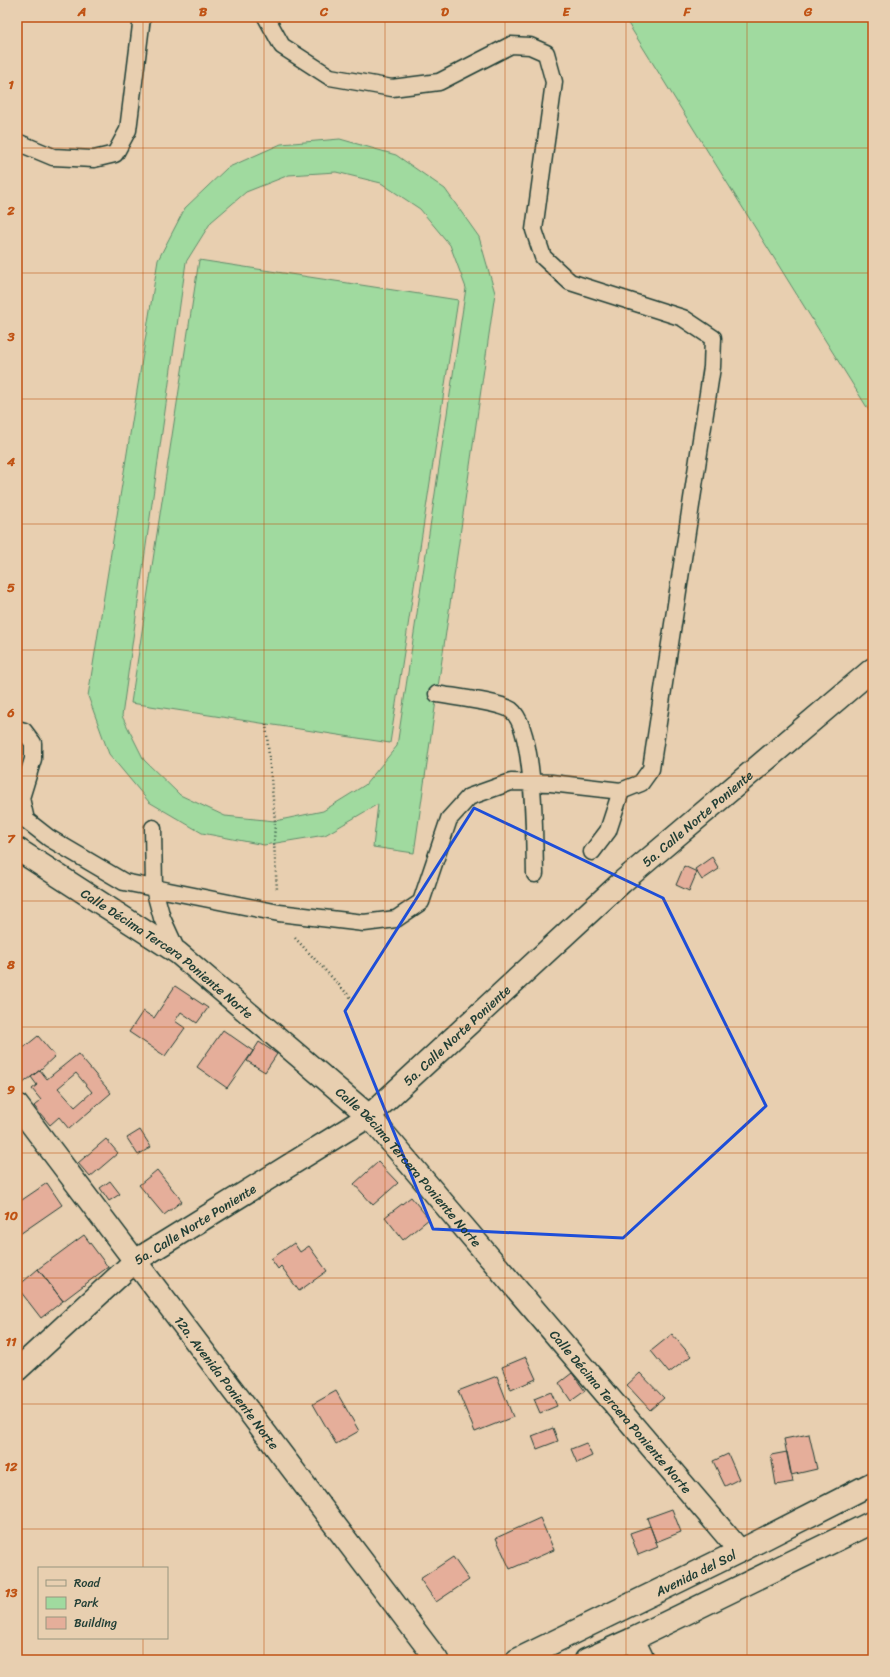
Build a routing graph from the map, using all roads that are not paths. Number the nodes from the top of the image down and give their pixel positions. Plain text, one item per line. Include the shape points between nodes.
1 (142, 17) edge
2 (266, 17) edge
3 (17, 142) edge
4 (873, 669) edge
5 (437, 694) dead end
6 (17, 729) edge
7 (531, 782) junction
8 (621, 790) junction
9 (153, 828) dead end
10 (17, 850) edge
11 (592, 852) dead end
12 (534, 874) dead end
13 (154, 889) junction
14 (178, 953) junction
15 (17, 1105) edge
16 (369, 1116) junction
17 (135, 1261) junction
18 (17, 1370) edge
19 (873, 1483) edge
20 (873, 1522) edge
21 (740, 1551) junction
22 (633, 1639) junction
23 (437, 1660) edge
24 (517, 1660) edge
25 (586, 1660) edge
26 (643, 1660) edge

1 - 3 lane via 128,130 115,154 94,159 53,157
2 - 8 lane via 282,46 330,77 392,88 439,82 511,45 530,46 546,53 554,82 534,230 543,257 570,282 683,318 713,338 712,368 651,770 641,783
4 - 16 street, 5a. Calle Norte Poniente via 622,882
5 - 7 lane via 490,703 511,710 519,720 525,740
6 - 13 lane via 24,731 33,743 33,759 21,798 26,820 50,838 124,882
7 - 8 lane
7 - 12 lane
7 - 13 lane via 511,782 469,797 449,819 421,902 396,919 364,923 279,913
8 - 11 lane via 608,831
9 - 13 lane
10 - 14 street, Calle Décima Tercera Poniente Norte
13 - 14 lane via 162,918
14 - 16 street, Calle Décima Tercera Poniente Norte
15 - 17 street, 12a. Avenida Poniente Norte
16 - 17 street, 5a. Calle Norte Poniente
16 - 21 street, Calle Décima Tercera Poniente Norte
17 - 18 street, 5a. Calle Norte Poniente
17 - 23 street, 12a. Avenida Poniente Norte
19 - 21 street, Avenida del Sol
20 - 22 street
21 - 24 street, Avenida del Sol
22 - 25 street
22 - 26 street

